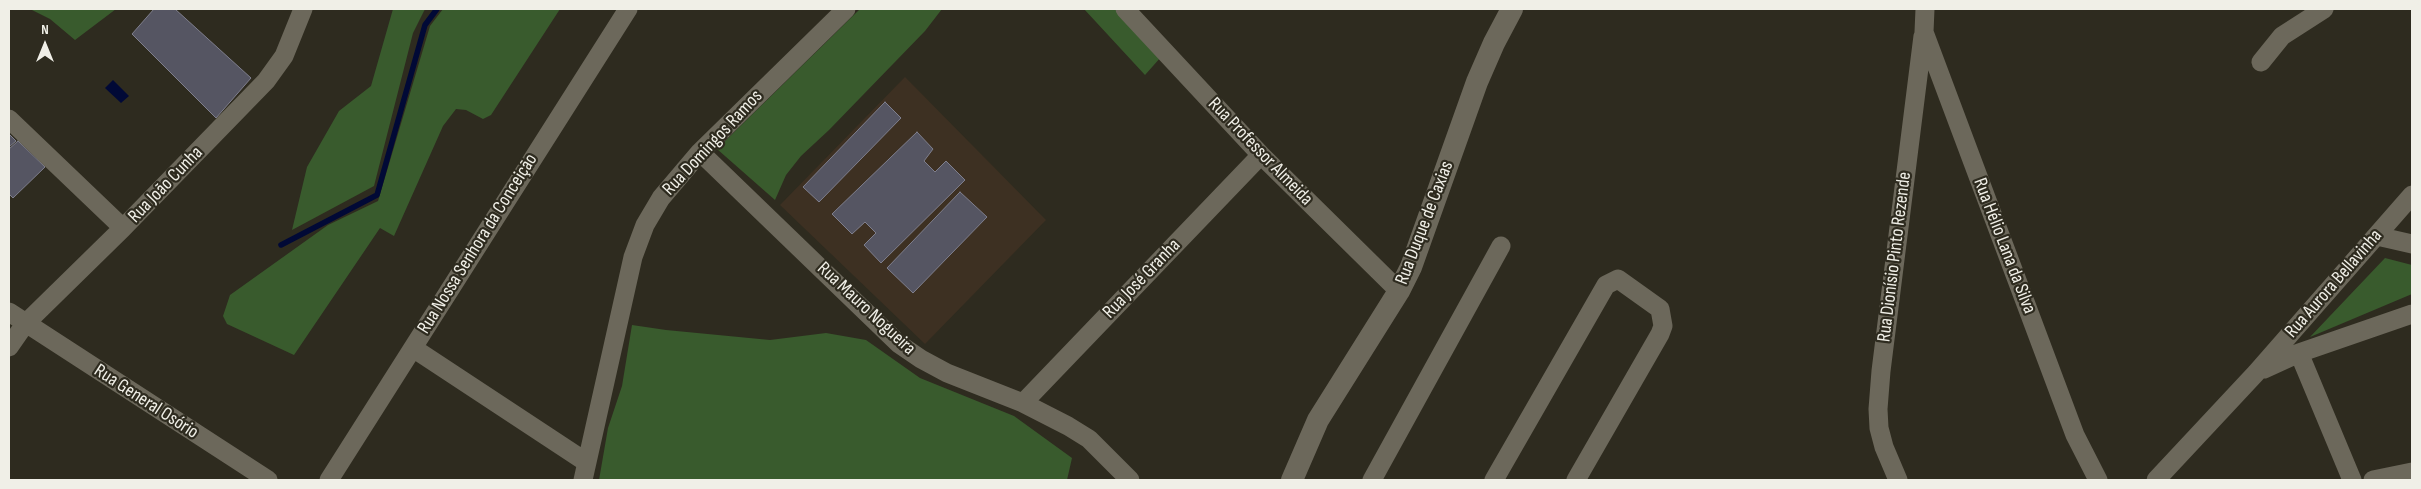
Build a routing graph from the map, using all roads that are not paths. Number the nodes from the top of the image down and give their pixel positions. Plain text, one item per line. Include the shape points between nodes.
1 (303, 9) edge
2 (628, 9) edge
3 (846, 9) edge
4 (1125, 9) edge
5 (1512, 9) edge
6 (1926, 9) edge
7 (2324, 9) edge
8 (1924, 32) junction
9 (2260, 62) dead end
10 (9, 119) edge
11 (700, 152) junction
12 (1261, 155) junction
13 (2412, 196) edge
14 (123, 228) junction
15 (2377, 236) junction
16 (2412, 244) edge
17 (1500, 246) dead end
18 (1399, 291) junction
19 (9, 312) edge
20 (2412, 314) edge
21 (25, 324) junction
22 (9, 347) edge
23 (413, 348) junction
24 (2299, 353) junction
25 (2256, 373) junction
26 (1023, 403) junction
27 (585, 471) edge
28 (2412, 472) edge
29 (268, 480) edge
30 (329, 480) edge
31 (1130, 480) edge
32 (1292, 480) edge
33 (1372, 480) edge
34 (1494, 480) edge
35 (1576, 480) edge
36 (1898, 480) edge
37 (2098, 480) edge
38 (2156, 480) edge
39 (2352, 480) edge
40 (2373, 480) edge

1 - 14 street, Rua João Cunha via 284,56 266,82
2 - 23 street, Rua Nossa Senhora da Conceição
3 - 11 street, Rua Domingos Ramos
4 - 12 street, Rua Professor Almeida
5 - 18 street, Rua Duque de Caxias via 1477,82 1423,236
6 - 8 street, Rua Hélio Lana da Silva
7 - 9 street via 2282,36
8 - 36 street, Rua Dionísio Pinto Rezende via 1878,409 1884,447
8 - 37 street, Rua Hélio Lana da Silva via 2075,435
10 - 14 street
11 - 26 street, Rua Mauro Nogueira via 899,344 947,373
11 - 27 street, Rua Domingos Ramos via 661,198 644,225 633,257
12 - 18 street, Rua Professor Almeida
12 - 26 street, Rua José Granha
13 - 15 street, Rua Aurora Bellavinha
14 - 21 street, Rua João Cunha
15 - 16 street
15 - 25 street, Rua Aurora Bellavinha
17 - 33 street
18 - 32 street, Rua Duque de Caxias via 1318,420
19 - 21 street, Rua General Osório
20 - 24 street
21 - 22 street, Rua João Cunha
21 - 29 street, Rua General Osório
23 - 27 street
23 - 30 street, Rua Nossa Senhora da Conceição
24 - 25 street
24 - 39 street
25 - 38 street, Rua Aurora Bellavinha
26 - 31 street, Rua Mauro Nogueira via 1089,439
28 - 40 street
34 - 35 street via 1606,285 1618,279 1660,309 1663,326

